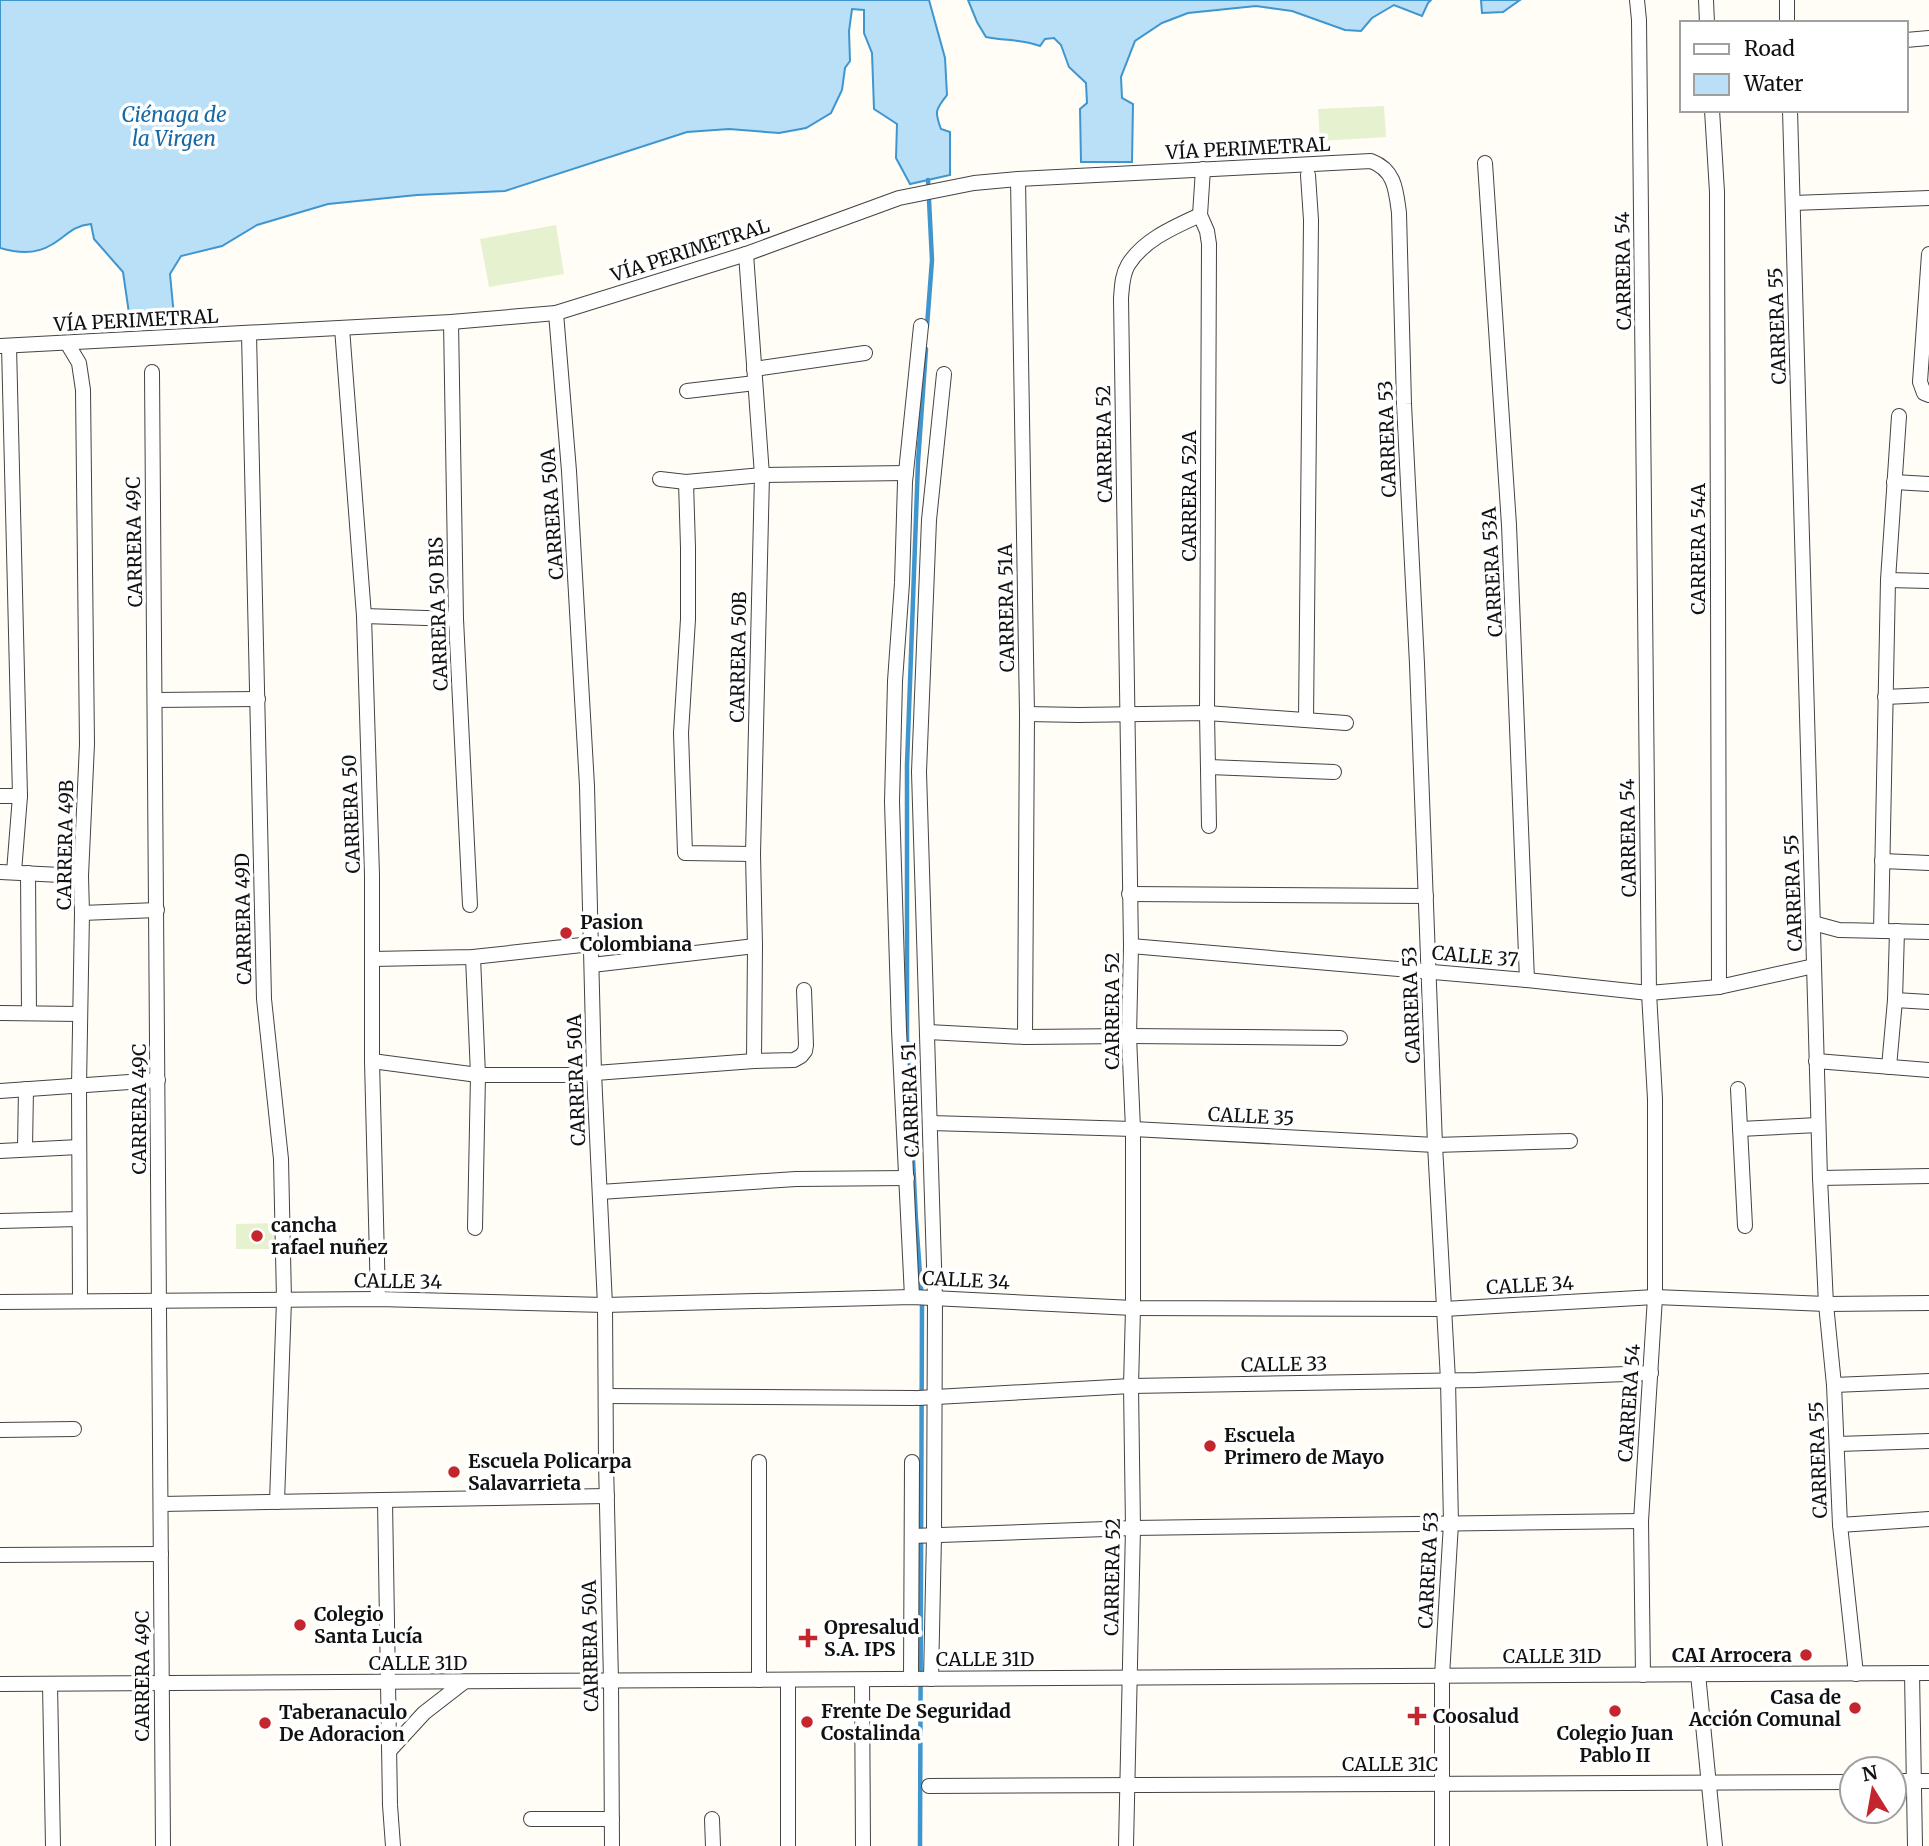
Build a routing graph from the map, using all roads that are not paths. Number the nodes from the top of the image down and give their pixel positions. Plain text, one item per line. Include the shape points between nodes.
1 (1637, 0) edge
2 (1706, 0) edge
3 (1787, 0) edge
4 (1707, 21) edge
5 (1787, 21) edge
6 (1929, 38) edge
7 (1908, 40) edge
8 (1712, 112) edge
9 (1790, 112) edge
10 (1485, 163) dead end
11 (1384, 167) joint
12 (1203, 169) junction
13 (1308, 170) junction
14 (1018, 178) junction
15 (1929, 198) edge
16 (1793, 203) junction
17 (1200, 215) junction
18 (746, 254) junction
19 (1929, 254) edge
20 (556, 313) junction
21 (451, 322) junction
22 (921, 326) dead end
23 (342, 328) junction
24 (249, 334) junction
25 (67, 343) junction
26 (4, 346) edge
27 (865, 353) dead end
28 (152, 372) dead end
29 (944, 374) dead end
30 (755, 376) junction
31 (687, 391) dead end
32 (1929, 396) edge
33 (1899, 416) dead end
34 (906, 472) junction
35 (762, 475) junction
36 (660, 479) dead end
37 (686, 482) junction
38 (1894, 482) junction
39 (1929, 484) edge
40 (1888, 580) junction
41 (1929, 581) edge
42 (364, 616) junction
43 (456, 619) junction
44 (1929, 695) edge
45 (1885, 697) junction
46 (258, 699) junction
47 (155, 700) junction
48 (1207, 713) junction
49 (1027, 714) junction
50 (1126, 715) junction
51 (1306, 720) junction
52 (1346, 723) dead end
53 (1209, 767) junction
54 (1335, 772) dead end
55 (0, 796) edge
56 (20, 796) junction
57 (1209, 826) dead end
58 (753, 854) junction
59 (1882, 861) junction
60 (1929, 863) edge
61 (14, 873) edge
62 (81, 876) junction
63 (1129, 894) junction
64 (1426, 895) junction
65 (470, 905) dead end
66 (157, 909) junction
67 (82, 913) junction
68 (1813, 923) junction
69 (1881, 931) junction
70 (1897, 931) junction
71 (1929, 932) edge
72 (591, 944) junction
73 (755, 946) junction
74 (1131, 946) junction
75 (473, 957) junction
76 (372, 959) junction
77 (592, 965) junction
78 (1814, 966) junction
79 (1429, 972) junction
80 (1527, 980) junction
81 (1719, 987) junction
82 (804, 990) dead end
83 (1649, 993) junction
84 (1895, 1000) junction
85 (1929, 1002) edge
86 (0, 1013) edge
87 (29, 1013) junction
88 (80, 1014) junction
89 (928, 1032) junction
90 (1129, 1035) junction
91 (1025, 1037) junction
92 (1340, 1038) dead end
93 (372, 1060) junction
94 (754, 1060) junction
95 (1816, 1061) junction
96 (1889, 1067) junction
97 (1929, 1070) edge
98 (593, 1073) junction
99 (478, 1075) junction
100 (158, 1080) junction
101 (79, 1086) junction
102 (1738, 1089) dead end
103 (26, 1090) junction
104 (0, 1091) edge
105 (1818, 1125) junction
106 (929, 1127) junction
107 (1133, 1129) junction
108 (1740, 1129) junction
109 (907, 1131) junction
110 (1570, 1141) dead end
111 (1436, 1145) junction
112 (79, 1147) junction
113 (25, 1148) junction
114 (0, 1151) edge
115 (1929, 1176) edge
116 (907, 1178) junction
117 (1820, 1178) junction
118 (600, 1192) junction
119 (79, 1219) junction
120 (0, 1221) edge
121 (1745, 1226) dead end
122 (475, 1228) dead end
123 (923, 1297) junction
124 (1655, 1297) junction
125 (378, 1299) junction
126 (284, 1300) junction
127 (80, 1301) junction
128 (160, 1301) junction
129 (0, 1302) edge
130 (1929, 1303) edge
131 (1826, 1304) junction
132 (605, 1305) junction
133 (1133, 1308) junction
134 (1444, 1309) junction
135 (1651, 1373) junction
136 (1448, 1380) junction
137 (1929, 1381) edge
138 (1834, 1385) junction
139 (1131, 1386) junction
140 (606, 1396) junction
141 (924, 1398) junction
142 (74, 1429) dead end
143 (0, 1430) edge
144 (1929, 1441) edge
145 (1838, 1444) junction
146 (759, 1462) dead end
147 (912, 1462) dead end
148 (607, 1496) junction
149 (384, 1501) junction
150 (277, 1502) junction
151 (161, 1504) junction
152 (1929, 1519) edge
153 (1641, 1521) junction
154 (1451, 1523) junction
155 (1839, 1525) junction
156 (1133, 1528) junction
157 (923, 1536) junction
158 (161, 1554) junction
159 (0, 1555) edge
160 (1912, 1673) junction
161 (1929, 1673) edge
162 (1856, 1674) junction
163 (1643, 1675) junction
164 (1698, 1675) junction
165 (1442, 1676) junction
166 (1129, 1678) junction
167 (862, 1679) junction
168 (911, 1679) junction
169 (931, 1679) junction
170 (759, 1680) junction
171 (788, 1680) junction
172 (611, 1681) junction
173 (388, 1682) junction
174 (464, 1682) junction
175 (0, 1684) edge
176 (50, 1684) junction
177 (161, 1684) junction
178 (390, 1750) junction
179 (1908, 1781) edge
180 (1914, 1781) junction
181 (1929, 1781) edge
182 (1708, 1782) junction
183 (1838, 1782) edge
184 (1442, 1783) junction
185 (1127, 1784) junction
186 (929, 1787) dead end
187 (531, 1819) dead end
188 (612, 1819) junction
189 (712, 1819) dead end
190 (53, 1846) edge
191 (163, 1846) edge
192 (393, 1846) edge
193 (611, 1846) edge
194 (713, 1846) edge
195 (788, 1846) edge
196 (863, 1846) edge
197 (1126, 1846) edge
198 (1442, 1846) edge
199 (1715, 1846) edge
200 (1915, 1846) edge

1 - 83 street, CARRERA 54
2 - 4 street
3 - 5 street
6 - 7 street
8 - 81 street, CARRERA 54A via 1717,192
9 - 16 street, CARRERA 55
10 - 80 street, CARRERA 53A via 1509,525
11 - 13 street, VÍA PERIMETRAL via 1371,161
11 - 64 street, CARRERA 53 via 1396,188 1399,213
12 - 13 street, VÍA PERIMETRAL
12 - 14 street, VÍA PERIMETRAL
12 - 17 street, CARRERA 52A
13 - 51 street
14 - 18 street, VÍA PERIMETRAL via 900,198
14 - 49 street, CARRERA 51A
15 - 16 street
16 - 68 street, CARRERA 55
17 - 48 street, CARRERA 52A via 1209,244
17 - 50 street, CARRERA 52 via 1145,246 1123,279
18 - 20 street, VÍA PERIMETRAL
18 - 30 street, CARRERA 50B
19 - 32 street via 1920,382
20 - 21 street, VÍA PERIMETRAL
20 - 72 street, CARRERA 50A via 578,615
21 - 23 street, VÍA PERIMETRAL
21 - 43 street, CARRERA 50 BIS
22 - 34 street
23 - 24 street, VÍA PERIMETRAL
23 - 42 street, CARRERA 50
24 - 25 street, VÍA PERIMETRAL
24 - 46 street, CARRERA 49D
25 - 26 street, VÍA PERIMETRAL
25 - 62 street, CARRERA 49B via 79,363 83,390 87,744
26 - 56 street
27 - 30 street
28 - 47 street, CARRERA 49C
29 - 89 street, CARRERA 51 via 929,520 919,772
30 - 31 street
30 - 35 street, CARRERA 50B
33 - 38 street
34 - 35 street
34 - 109 street via 892,802
35 - 37 street
35 - 58 street, CARRERA 50B
36 - 37 street
37 - 58 street via 688,619 681,733 685,853
38 - 39 street
38 - 40 street
40 - 41 street
40 - 45 street
42 - 43 street
42 - 76 street, CARRERA 50
43 - 65 street, CARRERA 50 BIS
44 - 45 street
45 - 59 street
46 - 47 street
46 - 126 street, CARRERA 49D via 264,999 281,1159
47 - 66 street, CARRERA 49C
48 - 50 street
48 - 51 street
48 - 53 street, CARRERA 52A
49 - 50 street
49 - 91 street, CARRERA 51A
50 - 63 street, CARRERA 52
51 - 52 street
53 - 54 street
53 - 57 street, CARRERA 52A
55 - 56 street
56 - 61 street
58 - 73 street, CARRERA 50B
59 - 60 street
59 - 69 street
61 - 62 street
61 - 87 street
62 - 67 street, CARRERA 49B
63 - 64 street
63 - 74 street, CARRERA 52
64 - 79 street, CARRERA 53
66 - 67 street
66 - 100 street, CARRERA 49C
67 - 88 street, CARRERA 49B
68 - 69 street via 1839,930
68 - 78 street, CARRERA 55
69 - 70 street
70 - 71 street
70 - 84 street
72 - 75 street
72 - 77 street, CARRERA 50A
73 - 77 street
73 - 94 street, CARRERA 50B
74 - 79 street, CALLE 37
74 - 90 street, CARRERA 52
75 - 76 street
75 - 99 street
76 - 93 street, CARRERA 50
77 - 98 street, CARRERA 50A
78 - 81 street, CALLE 37
78 - 95 street, CARRERA 55
79 - 80 street, CALLE 37
79 - 111 street, CARRERA 53
80 - 83 street, CALLE 37
81 - 83 street, CALLE 37
82 - 94 street via 806,1045 801,1056
83 - 124 street, CARRERA 54 via 1655,1099
84 - 85 street
84 - 96 street
86 - 87 street
87 - 88 street
88 - 101 street, CARRERA 49B
89 - 91 street
89 - 106 street, CARRERA 51
90 - 91 street
90 - 92 street
90 - 107 street, CARRERA 52
93 - 99 street
93 - 125 street, CARRERA 50
94 - 98 street
95 - 96 street
95 - 105 street, CARRERA 55
96 - 97 street
98 - 99 street
98 - 118 street, CARRERA 50A
99 - 122 street
100 - 101 street
100 - 128 street, CARRERA 49C
101 - 103 street
101 - 112 street, CARRERA 49B
102 - 108 street
103 - 104 street
103 - 113 street
105 - 108 street
105 - 117 street, CARRERA 55
106 - 107 street, CALLE 35
106 - 109 street, CALLE 35
106 - 123 street, CARRERA 51
107 - 111 street, CALLE 35
107 - 133 street, CARRERA 52
108 - 121 street
109 - 116 street
110 - 111 street, CALLE 35
111 - 134 street, CARRERA 53
112 - 113 street
112 - 119 street, CARRERA 49B
113 - 114 street
115 - 117 street
116 - 118 street via 796,1179
116 - 123 street
117 - 131 street, CARRERA 55
118 - 132 street, CARRERA 50A
119 - 120 street
119 - 127 street, CARRERA 49B
123 - 132 street, CALLE 34
123 - 133 street, CALLE 34
123 - 141 street, CARRERA 51
124 - 131 street, CALLE 34
124 - 134 street, CALLE 34
124 - 135 street, CARRERA 54
125 - 126 street, CALLE 34
125 - 132 street, CALLE 34
126 - 128 street, CALLE 34
126 - 150 street, CARRERA 49D
127 - 128 street, CALLE 34
127 - 129 street, CALLE 34
128 - 151 street, CARRERA 49C
130 - 131 street, CALLE 34
131 - 138 street, CARRERA 55
132 - 140 street, CARRERA 50A
133 - 134 street, CALLE 34
133 - 139 street, CARRERA 52
134 - 136 street, CARRERA 53
135 - 136 street, CALLE 33
135 - 153 street, CARRERA 54
136 - 139 street, CALLE 33
136 - 154 street, CARRERA 53
137 - 138 street
138 - 145 street, CARRERA 55
139 - 141 street, CALLE 33
139 - 156 street, CARRERA 52
140 - 141 street, CALLE 33
140 - 148 street, CARRERA 50A
141 - 157 street, CARRERA 51
142 - 143 street
144 - 145 street
145 - 155 street, CARRERA 55
146 - 170 street
147 - 157 street, CARRERA 51
148 - 149 street
148 - 172 street, CARRERA 50A
149 - 150 street
149 - 173 street
150 - 151 street
151 - 158 street, CARRERA 49C
152 - 155 street
153 - 154 street
153 - 163 street, CARRERA 54
154 - 156 street
154 - 165 street, CARRERA 53
155 - 162 street, CARRERA 55
156 - 157 street
156 - 166 street, CARRERA 52
157 - 168 street, CARRERA 51
157 - 169 street, CARRERA 51
158 - 159 street
158 - 177 street, CARRERA 49C
160 - 161 street, CALLE 31D
160 - 162 street, CALLE 31D
160 - 180 street
162 - 164 street, CALLE 31D
163 - 164 street, CALLE 31D
163 - 165 street, CALLE 31D
164 - 182 street
165 - 166 street, CALLE 31D
165 - 184 street, CARRERA 53
166 - 169 street, CALLE 31D
166 - 185 street, CARRERA 52
167 - 168 street, CALLE 31D
167 - 171 street, CALLE 31D
167 - 196 street
168 - 169 street, CALLE 31D
170 - 171 street, CALLE 31D
170 - 172 street, CALLE 31D
171 - 195 street
172 - 174 street, CALLE 31D
172 - 188 street, CARRERA 50A
173 - 174 street, CALLE 31D
173 - 177 street, CALLE 31D
173 - 178 street
174 - 178 street via 424,1713
175 - 176 street, CALLE 31D
176 - 177 street, CALLE 31D
176 - 190 street
177 - 191 street, CARRERA 49C
178 - 192 street
179 - 180 street
180 - 181 street
180 - 200 street
182 - 183 street, CALLE 31C
182 - 184 street, CALLE 31C
182 - 199 street
184 - 185 street, CALLE 31C
184 - 198 street, CARRERA 53
185 - 186 street, CALLE 31C
185 - 197 street, CARRERA 52
187 - 188 street
188 - 193 street, CARRERA 50A
189 - 194 street

